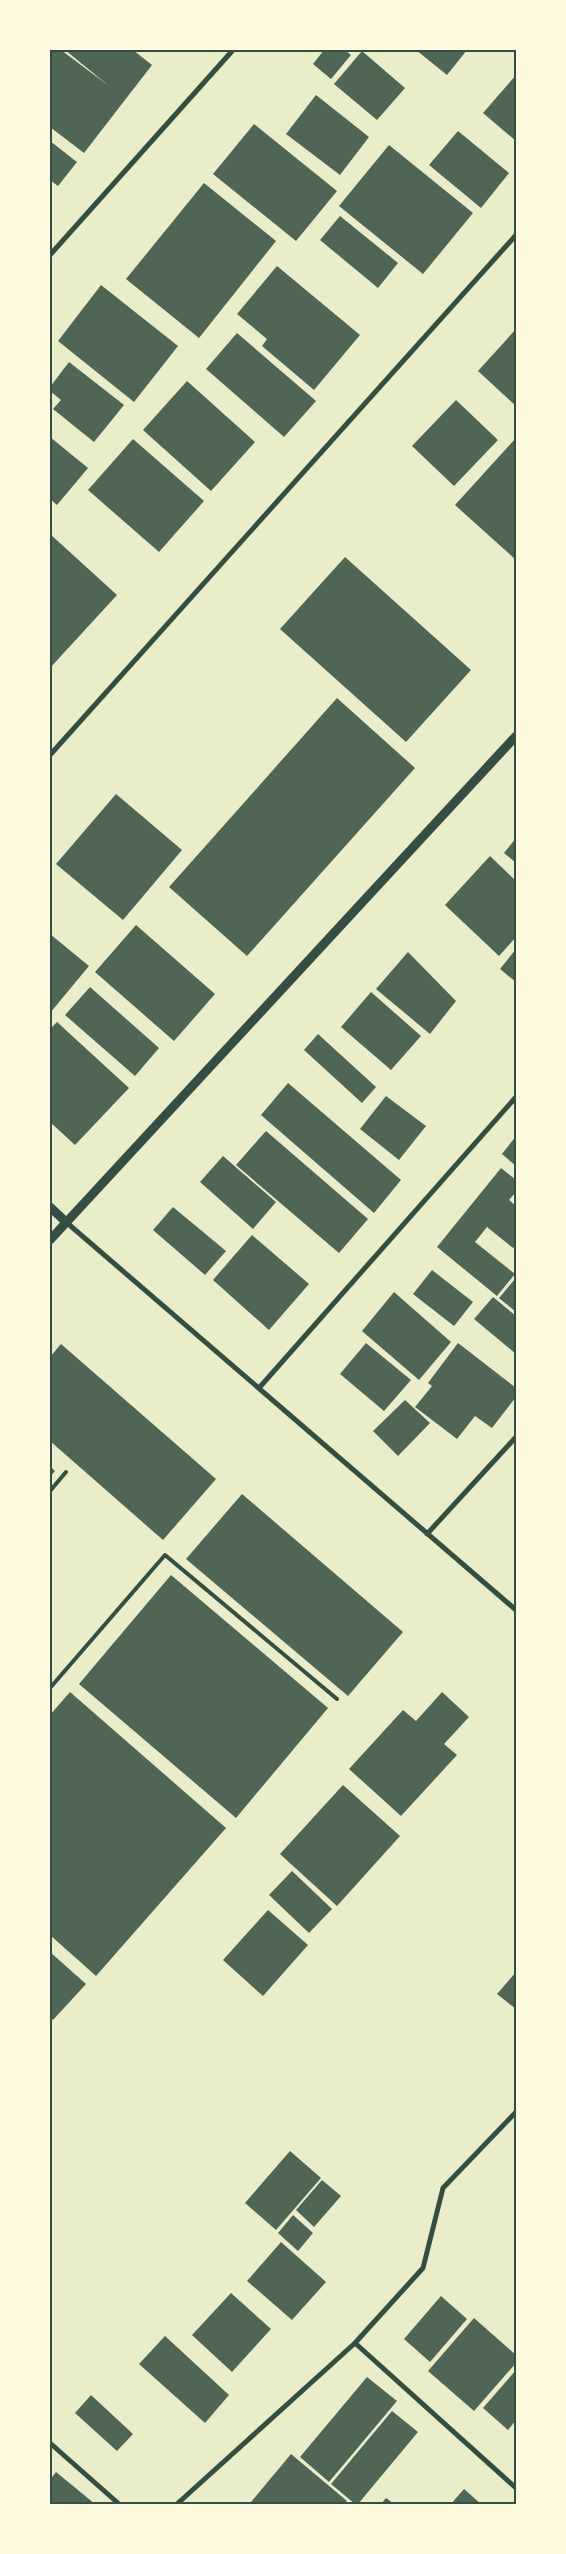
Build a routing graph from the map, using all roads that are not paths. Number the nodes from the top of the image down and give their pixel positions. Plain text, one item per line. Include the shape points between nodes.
1 (233, 50) edge
2 (516, 235) edge
3 (50, 255) edge
4 (516, 736) edge
5 (50, 755) edge
6 (516, 1098) edge
7 (50, 1207) edge
8 (66, 1222) junction
9 (50, 1240) edge
10 (259, 1388) junction
11 (516, 1437) edge
12 (66, 1472) dead end
13 (50, 1491) edge
14 (427, 1534) junction
15 (516, 1610) edge
16 (50, 1688) edge
17 (337, 1699) dead end
18 (516, 2112) edge
19 (355, 2344) junction
20 (50, 2443) edge
21 (516, 2488) edge
22 (119, 2504) edge
23 (177, 2504) edge

1 - 3 street
2 - 5 street
4 - 8 street
6 - 10 street
7 - 8 street
8 - 9 street
8 - 10 street
10 - 14 street
11 - 14 street
12 - 13 lane
14 - 15 street
16 - 17 lane via 165,1555
18 - 19 street via 443,2188 423,2268
19 - 21 street
19 - 23 street
20 - 22 street

